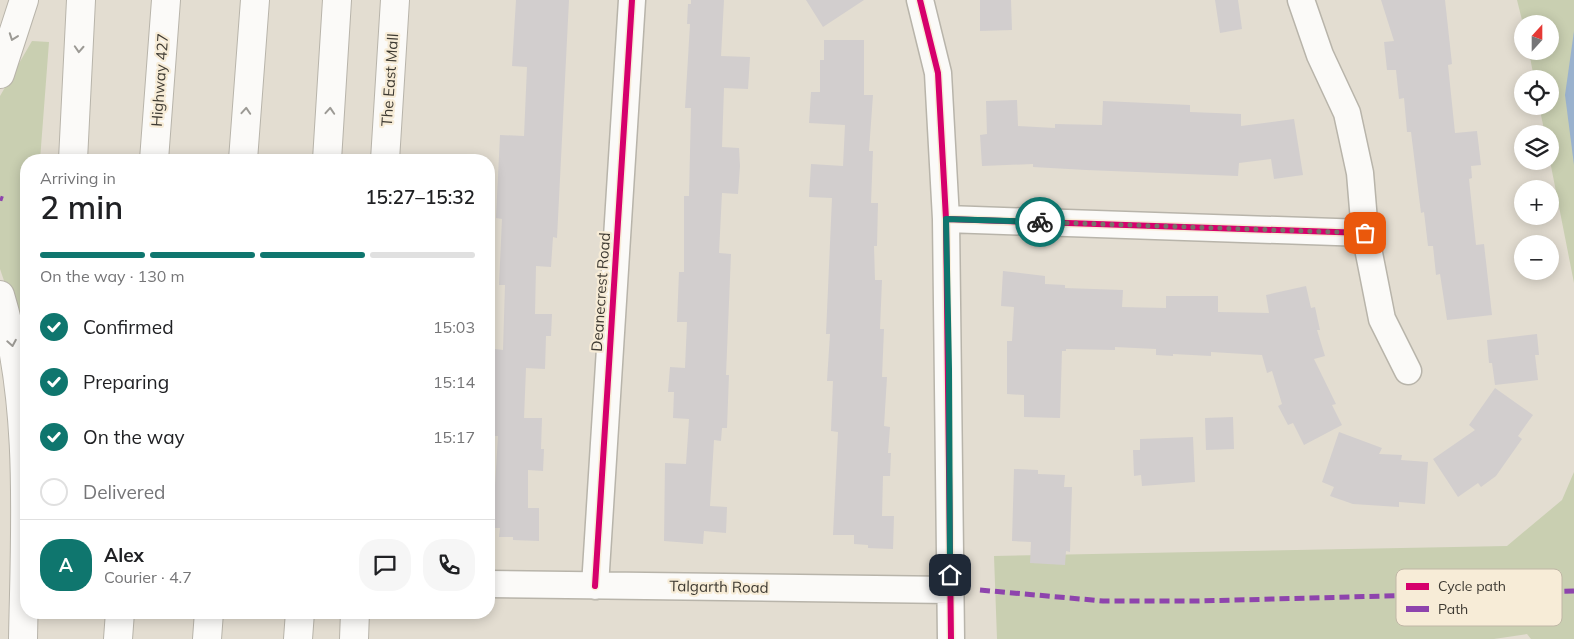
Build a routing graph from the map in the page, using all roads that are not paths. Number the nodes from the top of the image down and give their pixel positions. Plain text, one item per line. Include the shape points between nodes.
1 (24, 0) edge
2 (81, 0) edge
3 (166, 0) edge
4 (255, 0) edge
5 (337, 0) edge
6 (395, 0) edge
7 (632, 0) edge
8 (920, 0) edge
9 (1301, 0) edge
10 (0, 74) edge
11 (73, 154) edge
12 (154, 154) edge
13 (243, 154) edge
14 (327, 154) edge
15 (385, 154) edge
16 (946, 219) junction
17 (1365, 233) junction
18 (0, 295) edge
19 (1408, 371) dead end
20 (20, 410) edge
21 (495, 584) edge
22 (594, 586) junction
23 (950, 590) junction
24 (23, 619) edge
25 (35, 619) edge
26 (119, 619) edge
27 (208, 619) edge
28 (299, 619) edge
29 (355, 619) edge
30 (23, 639) edge
31 (34, 639) edge
32 (118, 639) edge
33 (207, 639) edge
34 (298, 639) edge
35 (354, 639) edge
36 (951, 639) edge

1 -> 10 main road
2 -> 11 main road
3 - 12 main road, Highway 427
13 -> 4 main road
14 -> 5 main road
6 - 15 main road, The East Mall
7 - 22 street, Deanecrest Road
8 - 16 street via 938,73
9 - 17 street via 1320,55 1347,113 1360,173
16 - 17 street
16 - 23 street
17 - 19 street via 1382,319
18 -> 20 main road via 15,360
21 - 22 street, Talgarth Road
22 - 23 street, Talgarth Road
23 - 36 street
24 -> 30 main road
25 - 31 main road
26 - 32 main road
27 - 33 main road
28 - 34 main road
29 - 35 main road

